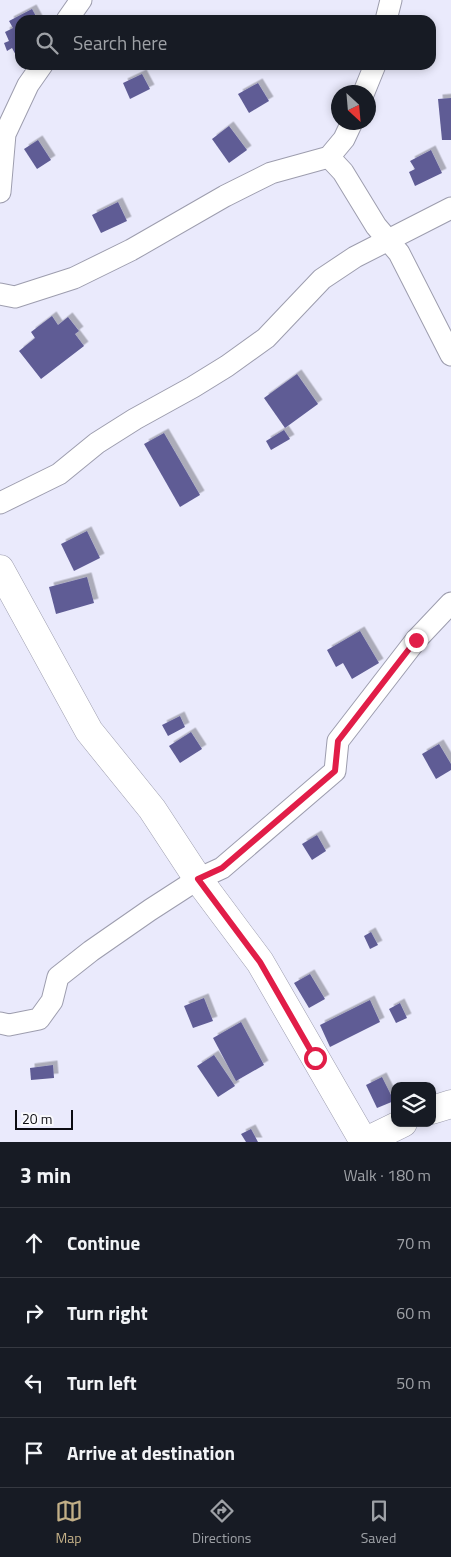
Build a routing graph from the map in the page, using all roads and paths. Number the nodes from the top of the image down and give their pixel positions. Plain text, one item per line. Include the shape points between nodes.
1 (81, 0) edge
2 (391, 0) edge
3 (70, 15) edge
4 (387, 15) edge
5 (38, 70) edge
6 (373, 70) edge
7 (367, 85) edge
8 (348, 130) edge
9 (329, 157) junction
10 (0, 192) edge
11 (451, 208) edge
12 (388, 240) junction
13 (0, 294) edge
14 (451, 355) edge
15 (0, 503) edge
16 (0, 569) edge
17 (451, 603) edge
18 (198, 879) junction
19 (0, 1023) edge
20 (451, 1104) edge
21 (436, 1109) edge
22 (401, 1131) edge
23 (364, 1142) edge

1 - 3 street
2 - 4 street
5 - 10 street via 5,134
6 - 7 street
8 - 9 street
9 - 12 street via 343,172
9 - 13 street via 271,173 74,278 15,297
11 - 12 street
12 - 14 street via 399,252
12 - 15 street via 322,278 266,338 227,366 112,434 59,474
16 - 18 street via 89,731 152,809
17 - 18 street via 416,640 338,741 335,771 222,868
18 - 19 street via 58,977 52,1001 39,1018 9,1025
18 - 23 street via 260,962
20 - 21 street
22 - 23 street

